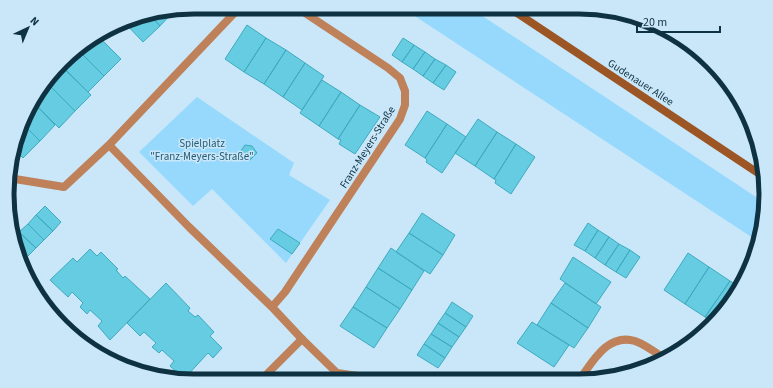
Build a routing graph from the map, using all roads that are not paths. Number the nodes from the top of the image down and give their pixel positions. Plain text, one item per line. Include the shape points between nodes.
1 (233, 14) edge
2 (307, 14) edge
3 (519, 14) edge
4 (110, 145) junction
5 (757, 173) edge
6 (15, 179) edge
7 (272, 307) junction
8 (302, 339) junction
9 (659, 355) edge
10 (268, 374) edge
11 (344, 374) edge
12 (584, 374) edge

1 - 4 street
2 - 7 street, Franz-Meyers-Straße via 400,78 405,91 405,105 400,119 285,292
3 - 5 main road, Gudenauer Allee
4 - 6 street via 64,187
4 - 7 street via 189,227
7 - 8 street
8 - 10 street
8 - 11 street via 337,373
9 - 12 street via 634,341 620,340 606,346

